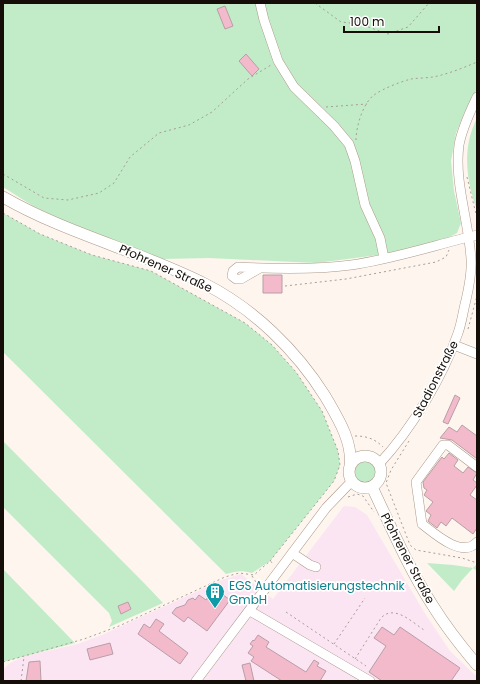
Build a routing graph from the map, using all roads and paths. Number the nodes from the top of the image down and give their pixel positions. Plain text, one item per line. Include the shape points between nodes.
1 (260, 3) edge
2 (315, 3) edge
3 (429, 3) edge
4 (278, 60) junction
5 (477, 62) edge
6 (477, 97) edge
7 (368, 104) junction
8 (315, 108) junction
9 (356, 146) dead end
10 (3, 174) edge
11 (467, 176) dead end
12 (3, 197) edge
13 (3, 213) edge
14 (477, 218) edge
15 (473, 236) edge
16 (452, 242) junction
17 (384, 258) junction
18 (260, 268) dead end
19 (285, 286) dead end
20 (454, 345) junction
21 (477, 354) edge
22 (347, 436) junction
23 (388, 454) junction
24 (366, 456) junction
25 (379, 464) junction
26 (350, 466) junction
27 (477, 467) edge
28 (351, 482) junction
29 (372, 487) junction
30 (388, 492) dead end
31 (345, 499) dead end
32 (366, 502) dead end
33 (477, 542) edge
34 (292, 553) junction
35 (270, 562) junction
36 (477, 563) edge
37 (316, 567) dead end
38 (280, 569) junction
39 (252, 575) junction
40 (258, 588) dead end
41 (364, 598) dead end
42 (250, 610) junction
43 (286, 612) dead end
44 (424, 630) dead end
45 (334, 644) junction
46 (24, 657) junction
47 (356, 658) junction
48 (3, 662) edge
49 (477, 665) edge
50 (366, 666) dead end
51 (21, 681) edge
52 (196, 681) edge
53 (370, 681) edge

1 - 4 street
2 - 3 path via 341,22 360,24 388,34 408,27
4 - 8 street via 294,87
4 - 10 path via 248,79 212,112 190,125 159,134 130,157 114,183 99,193 68,200 44,198
5 - 7 path via 433,77 411,79 373,96
6 - 15 street, Stadionstraße via 459,143 458,161 460,187
7 - 8 path
7 - 9 path via 363,110 356,132
8 - 17 street via 349,144 365,205 380,238
11 - 14 path
12 - 22 main road, Pfohrener Straße via 67,228 191,277 236,304 277,337 301,362
13 - 35 path via 40,234 92,255 151,271 246,323 272,345 296,372 322,411 338,451 340,466 334,481
15 - 16 street
15 - 20 street, Stadionstraße via 470,282
16 - 17 street
16 - 19 path via 446,257 436,262 391,272
17 - 18 street via 352,265 306,269
20 - 21 street
20 - 23 street, Stadionstraße via 416,418
22 - 23 path via 370,438 378,442
22 - 24 main road, Pfohrener Straße
22 - 26 main road, Pfohrener Straße
23 - 25 street, Stadionstraße
24 - 25 main road
24 - 26 main road via 356,458
25 - 29 main road via 380,480
26 - 28 main road
27 - 33 street via 448,445 443,445 416,482 422,524 450,544 465,548
28 - 29 main road via 362,488
28 - 34 street via 326,508
29 - 49 main road, Pfohrener Straße via 433,606
30 - 36 path via 410,545 416,550
31 - 32 path via 357,494 363,496
34 - 37 street
34 - 38 street
35 - 38 path
35 - 39 path
38 - 42 street
39 - 40 path
39 - 46 path via 239,572 225,577 75,643
41 - 45 path
42 - 52 street
42 - 53 street
43 - 45 path
44 - 47 path via 397,613 386,614
45 - 47 path
46 - 48 path
46 - 51 path
47 - 50 path

